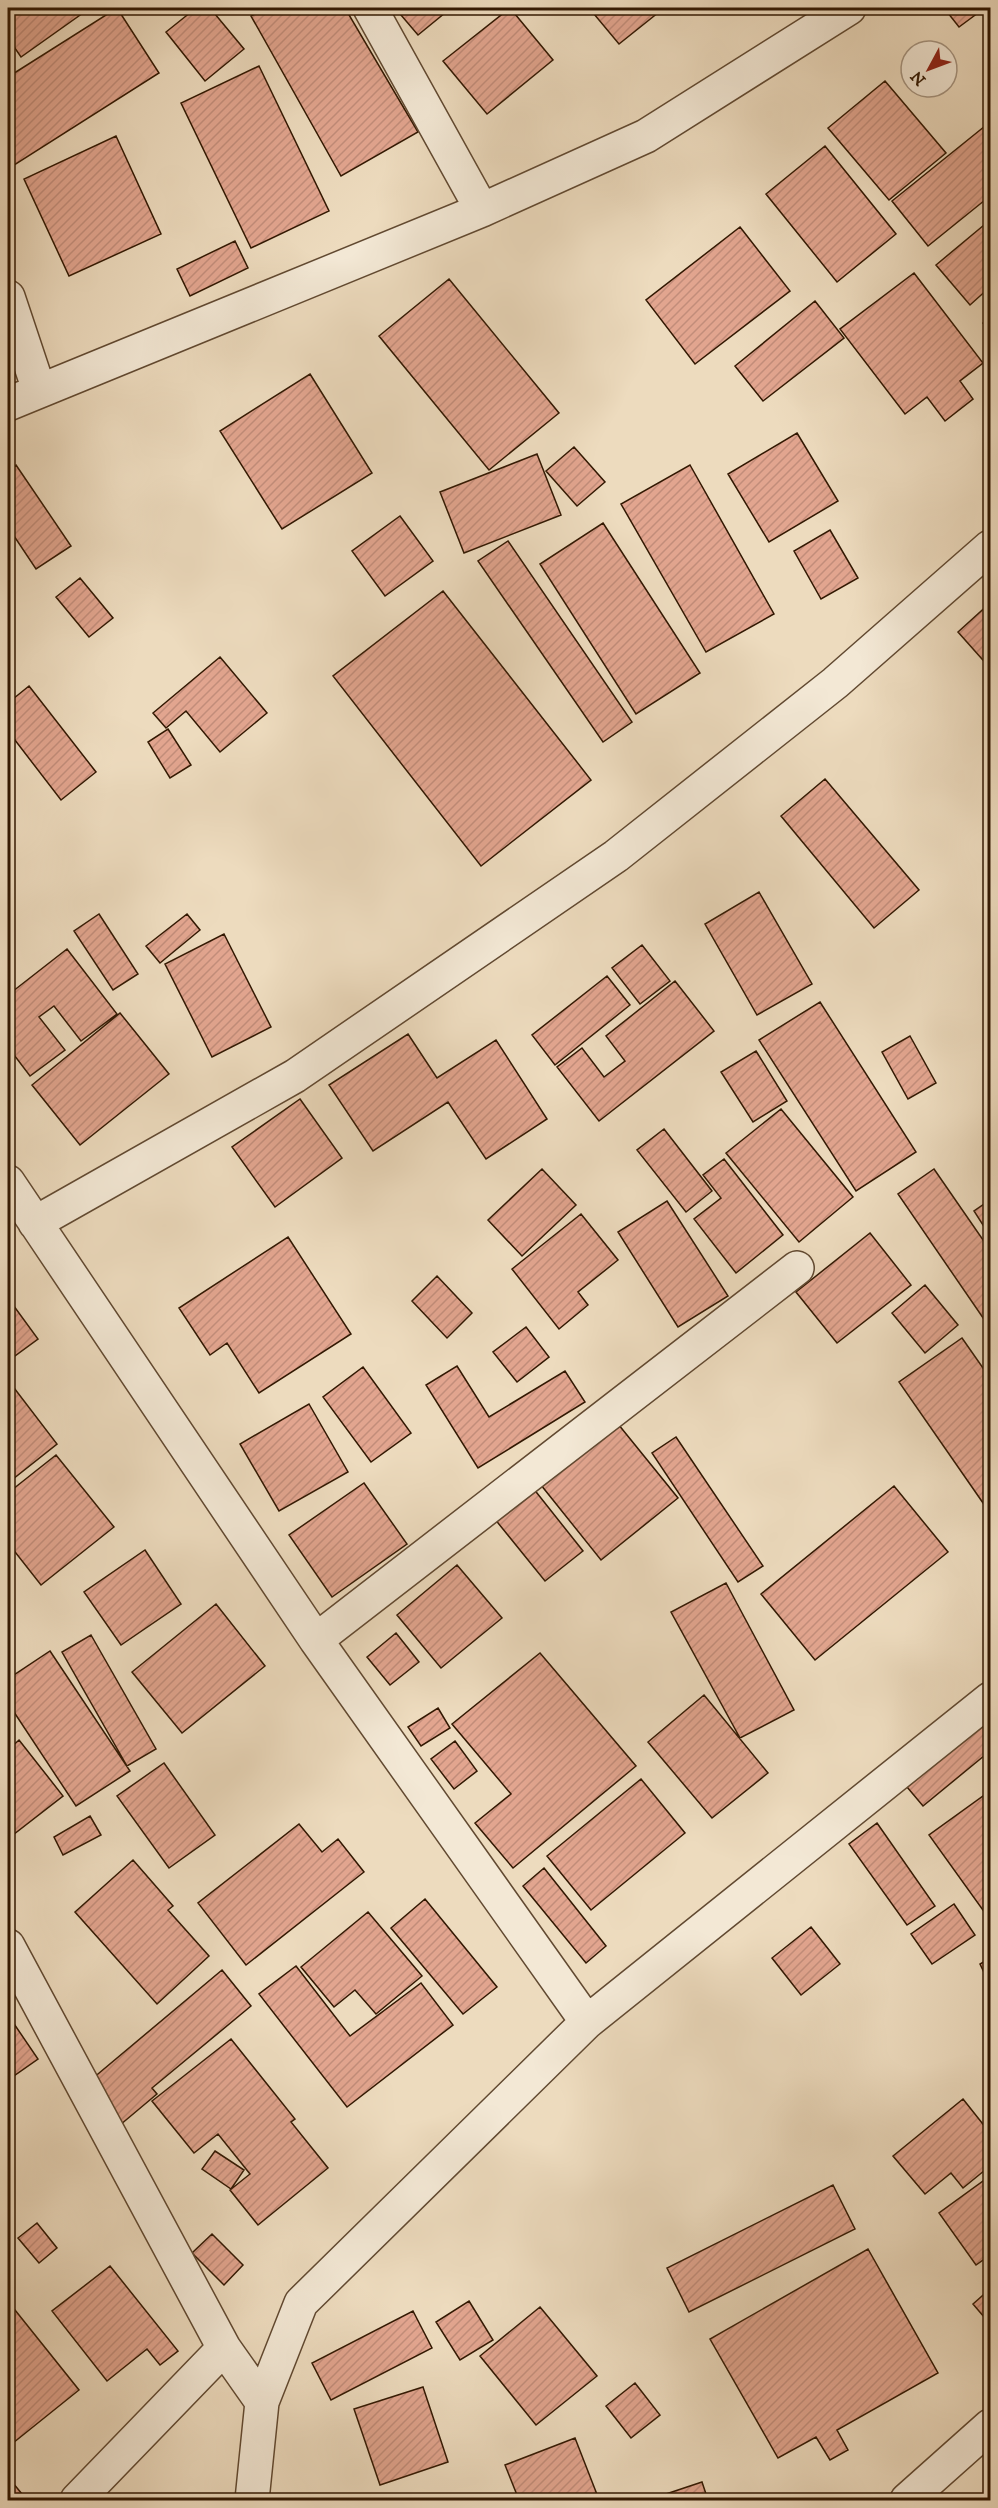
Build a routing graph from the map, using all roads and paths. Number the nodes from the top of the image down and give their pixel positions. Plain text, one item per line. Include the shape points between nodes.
1 (370, 8) edge
2 (840, 10) edge
3 (482, 210) junction
4 (8, 297) edge
5 (39, 390) junction
6 (8, 404) edge
7 (990, 547) edge
8 (8, 1182) edge
9 (35, 1223) junction
10 (797, 1268) dead end
11 (316, 1640) junction
12 (990, 1699) edge
13 (8, 1946) edge
14 (587, 2022) junction
15 (224, 2348) junction
16 (262, 2402) junction
17 (990, 2426) edge
18 (77, 2500) edge
19 (252, 2500) edge
20 (907, 2500) edge

1 - 3 street
2 - 3 street via 646,136
3 - 5 street
4 - 5 street
5 - 6 street
7 - 9 street via 835,683 616,856 295,1076
8 - 9 street
9 - 11 street
10 - 11 street
11 - 14 street
12 - 14 street
13 - 15 street
14 - 16 street via 301,2303
15 - 16 street
15 - 18 street
16 - 19 street
17 - 20 street

